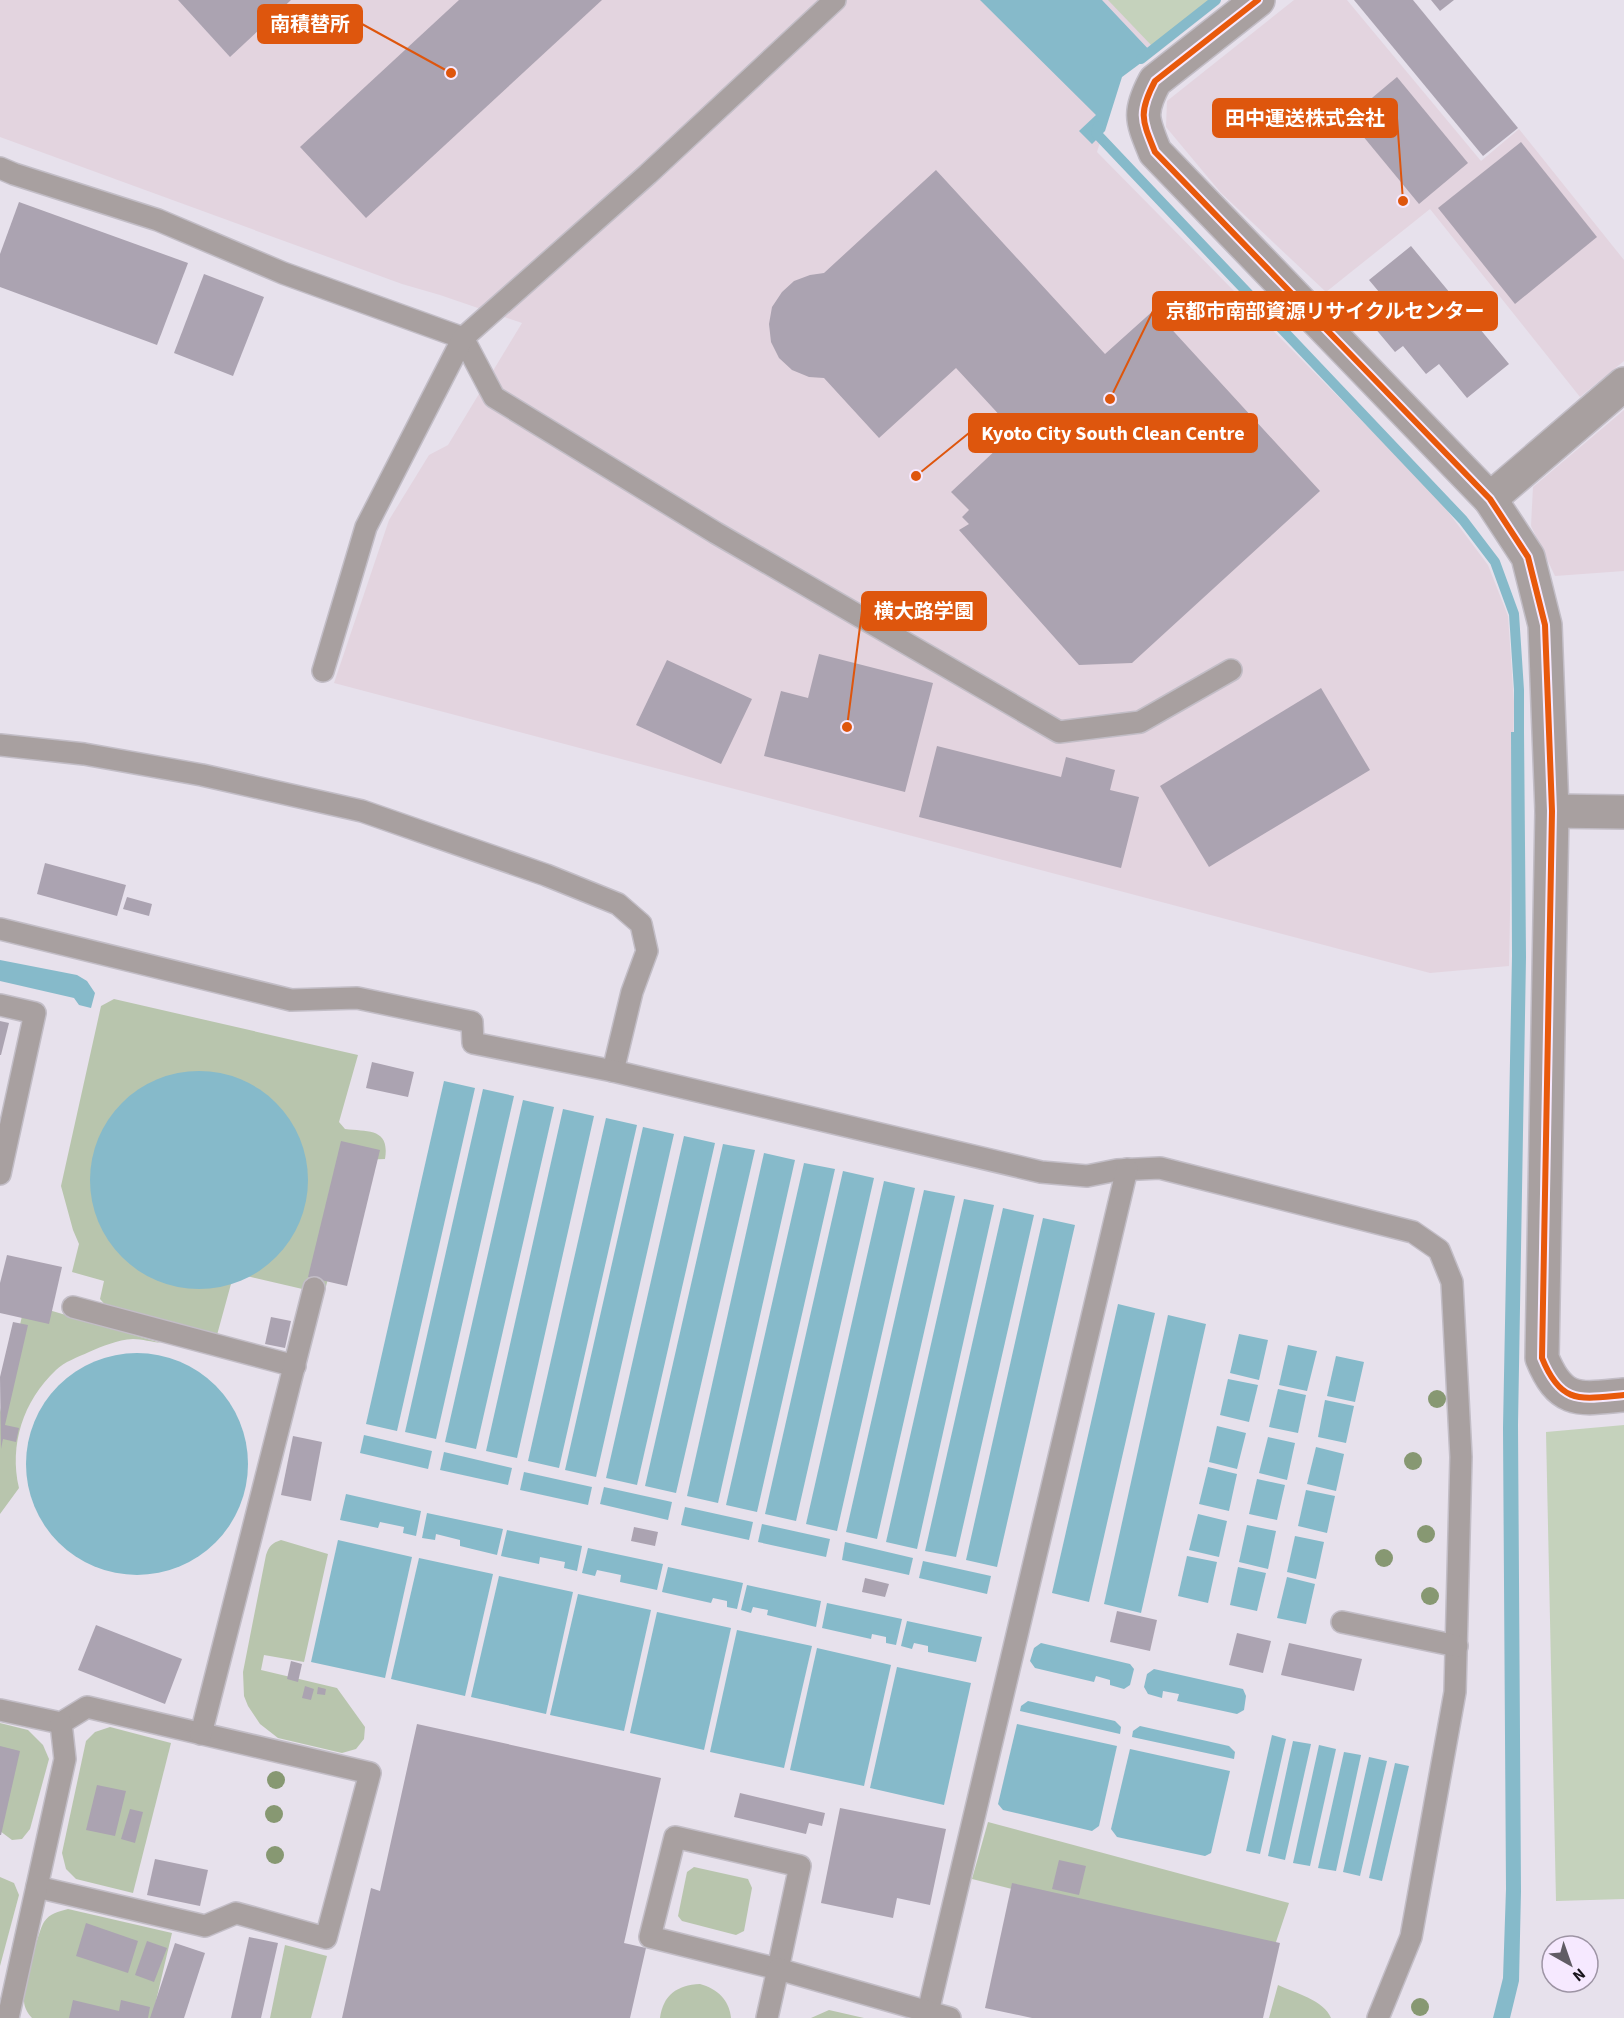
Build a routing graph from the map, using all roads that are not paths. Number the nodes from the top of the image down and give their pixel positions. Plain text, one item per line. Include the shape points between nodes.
1 (835, 0) edge
2 (1258, 0) edge
3 (0, 168) edge
4 (463, 338) junction
5 (1624, 384) edge
6 (1490, 499) junction
7 (1231, 670) dead end
8 (323, 671) dead end
9 (0, 745) edge
10 (1552, 811) junction
11 (1624, 812) edge
12 (0, 929) edge
13 (0, 1005) edge
14 (613, 1071) junction
15 (1127, 1169) junction
16 (0, 1174) edge
17 (314, 1288) dead end
18 (73, 1307) dead end
19 (295, 1366) junction
20 (1624, 1395) edge
21 (1342, 1622) dead end
22 (1457, 1646) junction
23 (0, 1710) edge
24 (61, 1723) junction
25 (201, 1734) junction
26 (37, 1887) junction
27 (778, 1969) junction
28 (927, 2012) junction
29 (8, 2018) edge
30 (766, 2018) edge
31 (951, 2018) edge
32 (1378, 2018) edge

1 - 4 lane via 648,174
2 - 6 street via 1155,81 1145,99 1143,123 1155,152
3 - 4 lane via 158,220 284,273
4 - 7 lane via 494,397 716,533 1059,732 1140,722
4 - 8 lane via 366,527
5 - 6 street
6 - 10 street via 1528,557 1545,625
9 - 14 lane via 84,754 202,775 362,811 546,874 618,904 641,924 647,951 632,992
10 - 11 street
10 - 20 street via 1542,1358 1550,1378 1564,1394 1587,1399
12 - 14 lane via 291,1000 357,998 472,1022 473,1043
13 - 16 lane via 35,1013
14 - 15 lane via 1041,1172 1087,1176
15 - 22 lane via 1160,1168 1413,1232 1439,1250 1452,1282 1461,1457
15 - 28 lane
17 - 19 lane
18 - 19 lane
19 - 25 lane
21 - 22 lane
22 - 32 lane via 1455,1692 1412,1937
23 - 24 lane
24 - 25 lane via 87,1707
24 - 26 lane via 65,1759
25 - 26 lane via 370,1773 326,1938 236,1913 205,1926
26 - 29 lane
27 - 27 lane via 650,1937 675,1837 800,1866
27 - 28 lane
27 - 30 lane
28 - 31 lane

